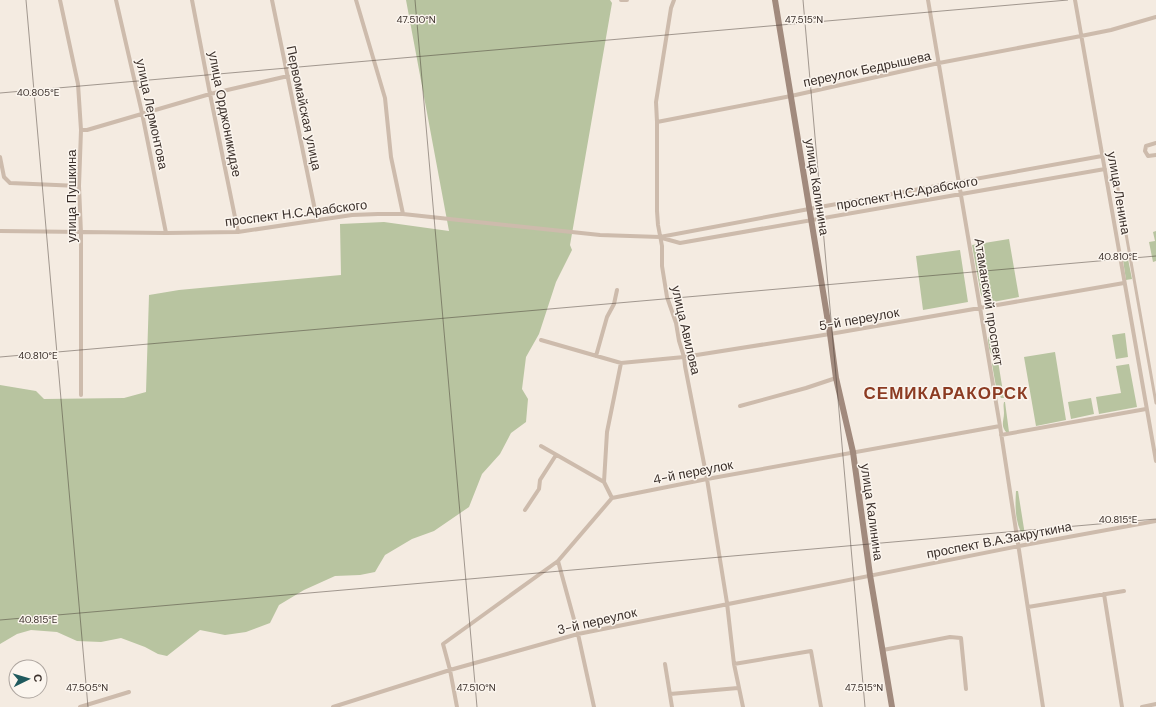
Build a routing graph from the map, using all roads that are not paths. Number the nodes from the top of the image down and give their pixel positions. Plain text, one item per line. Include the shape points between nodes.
1 (60, 0) edge
2 (116, 0) edge
3 (192, 0) edge
4 (272, 0) edge
5 (356, 0) edge
6 (621, 0) edge
7 (627, 0) edge
8 (674, 0) edge
9 (775, 0) edge
10 (928, 0) edge
11 (1075, 0) edge
12 (1156, 17) edge
13 (1081, 36) junction
14 (939, 63) junction
15 (288, 76) junction
16 (210, 94) junction
17 (791, 96) junction
18 (142, 113) junction
19 (657, 122) junction
20 (81, 130) junction
21 (1156, 143) edge
22 (1156, 155) edge
23 (1102, 156) junction
24 (0, 157) edge
25 (1114, 166) dead end
26 (1105, 169) junction
27 (959, 182) junction
28 (79, 186) junction
29 (961, 194) junction
30 (809, 208) junction
31 (403, 214) junction
32 (317, 220) junction
33 (811, 220) junction
34 (0, 231) edge
35 (238, 232) junction
36 (81, 233) junction
37 (166, 233) junction
38 (660, 237) junction
39 (1124, 283) junction
40 (617, 290) dead end
41 (980, 308) junction
42 (830, 334) junction
43 (541, 340) dead end
44 (596, 356) junction
45 (684, 357) junction
46 (621, 363) junction
47 (836, 378) junction
48 (81, 395) dead end
49 (1156, 403) edge
50 (740, 406) dead end
51 (1146, 408) junction
52 (1000, 426) junction
53 (1001, 435) junction
54 (541, 446) dead end
55 (853, 452) junction
56 (556, 455) junction
57 (1156, 461) edge
58 (708, 479) junction
59 (604, 482) junction
60 (612, 498) junction
61 (525, 510) dead end
62 (1156, 521) edge
63 (1019, 546) junction
64 (558, 561) junction
65 (870, 576) junction
66 (1124, 590) dead end
67 (1104, 594) junction
68 (727, 603) junction
69 (1028, 607) junction
70 (578, 634) junction
71 (883, 650) junction
72 (665, 664) dead end
73 (734, 664) junction
74 (450, 670) junction
75 (738, 688) junction
76 (966, 689) dead end
77 (129, 692) dead end
78 (670, 694) junction
79 (1156, 704) edge
80 (80, 707) edge
81 (333, 707) edge
82 (457, 707) edge
83 (594, 707) edge
84 (672, 707) edge
85 (743, 707) edge
86 (821, 707) edge
87 (892, 707) edge
88 (1043, 707) edge
89 (1122, 707) edge
90 (1142, 707) edge

1 - 20 street, улица Пушкина via 78,84
2 - 18 street, улица Лермонтова
3 - 16 street, улица Орджоникидзе
4 - 15 street, Первомайская улица
5 - 31 street via 385,98 391,157
6 - 7 street
8 - 19 street, улица Авилова via 659,76
9 - 17 main road, улица Калинина
10 - 14 street, Атаманский проспект
11 - 13 street, улица Ленина
12 - 13 street, переулок Бедрышева
13 - 14 street, переулок Бедрышева
13 - 23 street, улица Ленина
14 - 17 street, переулок Бедрышева
14 - 27 street, Атаманский проспект
15 - 16 street
15 - 32 street, Первомайская улица
16 - 18 street
16 - 35 street, улица Орджоникидзе
17 - 19 street, переулок Бедрышева
17 - 30 main road, улица Калинина
18 - 20 street
18 - 37 street, улица Лермонтова
19 - 38 street, улица Авилова via 657,211
20 - 28 street, улица Пушкина
21 - 22 street via 1146,146 1145,151 1148,156
23 - 26 street, улица Ленина
23 - 27 street, проспект Н.С.Арабского
24 - 28 street via 4,177 10,183
25 - 49 street
26 - 29 street, проспект Н.С.Арабского
26 - 39 street, улица Ленина
27 - 29 street, Атаманский проспект
27 - 30 street, проспект Н.С.Арабского
28 - 36 street, улица Пушкина
29 - 33 street, проспект Н.С.Арабского
29 - 41 street, Атаманский проспект
30 - 33 main road, улица Калинина
30 - 38 street, проспект Н.С.Арабского
31 - 32 street, проспект Н.С.Арабского
31 - 38 street, проспект Н.С.Арабского via 600,235
32 - 35 street, проспект Н.С.Арабского
33 - 38 street, проспект Н.С.Арабского via 680,243
33 - 42 main road, улица Калинина
34 - 36 street, проспект Н.С.Арабского
35 - 37 street, проспект Н.С.Арабского
36 - 37 street, проспект Н.С.Арабского
36 - 48 street, улица Пушкина
38 - 45 street, улица Авилова via 667,297
39 - 41 street, 5-й переулок
39 - 51 street, улица Ленина
40 - 44 street
41 - 42 street, 5-й переулок
41 - 52 street, Атаманский проспект
42 - 45 street, 5-й переулок
42 - 47 main road, улица Калинина
43 - 44 street, 5-й переулок
44 - 46 street, 5-й переулок
45 - 46 street, 5-й переулок
45 - 58 street, улица Авилова
46 - 59 street via 607,432
47 - 50 street
47 - 55 main road, улица Калинина
51 - 53 street
51 - 57 street, улица Ленина
52 - 53 street, Атаманский проспект
52 - 55 street, 4-й переулок
53 - 63 street, Атаманский проспект
54 - 56 street
55 - 58 street, 4-й переулок
55 - 65 main road, улица Калинина
56 - 59 street
56 - 61 street
58 - 60 street, 4-й переулок
58 - 68 street, улица Авилова
59 - 60 street
60 - 64 street
62 - 63 street, проспект В.А.Закруткина
63 - 65 street, проспект В.А.Закруткина
63 - 69 street, Атаманский проспект
64 - 70 street
64 - 74 street via 443,644
65 - 68 street, 3-й переулок
65 - 71 main road, улица Калинина
66 - 67 street
67 - 69 street
67 - 89 street
68 - 70 street, 3-й переулок
68 - 73 street, улица Авилова
69 - 88 street, Атаманский проспект
70 - 74 street, 3-й переулок
70 - 83 street
71 - 76 street via 950,637 961,638
71 - 87 main road, улица Калинина
72 - 78 street
73 - 75 street, улица Авилова
73 - 86 street via 811,651
74 - 81 street, 3-й переулок
74 - 82 street
75 - 78 street
75 - 85 street, улица Авилова
77 - 80 street
78 - 84 street
79 - 90 street

